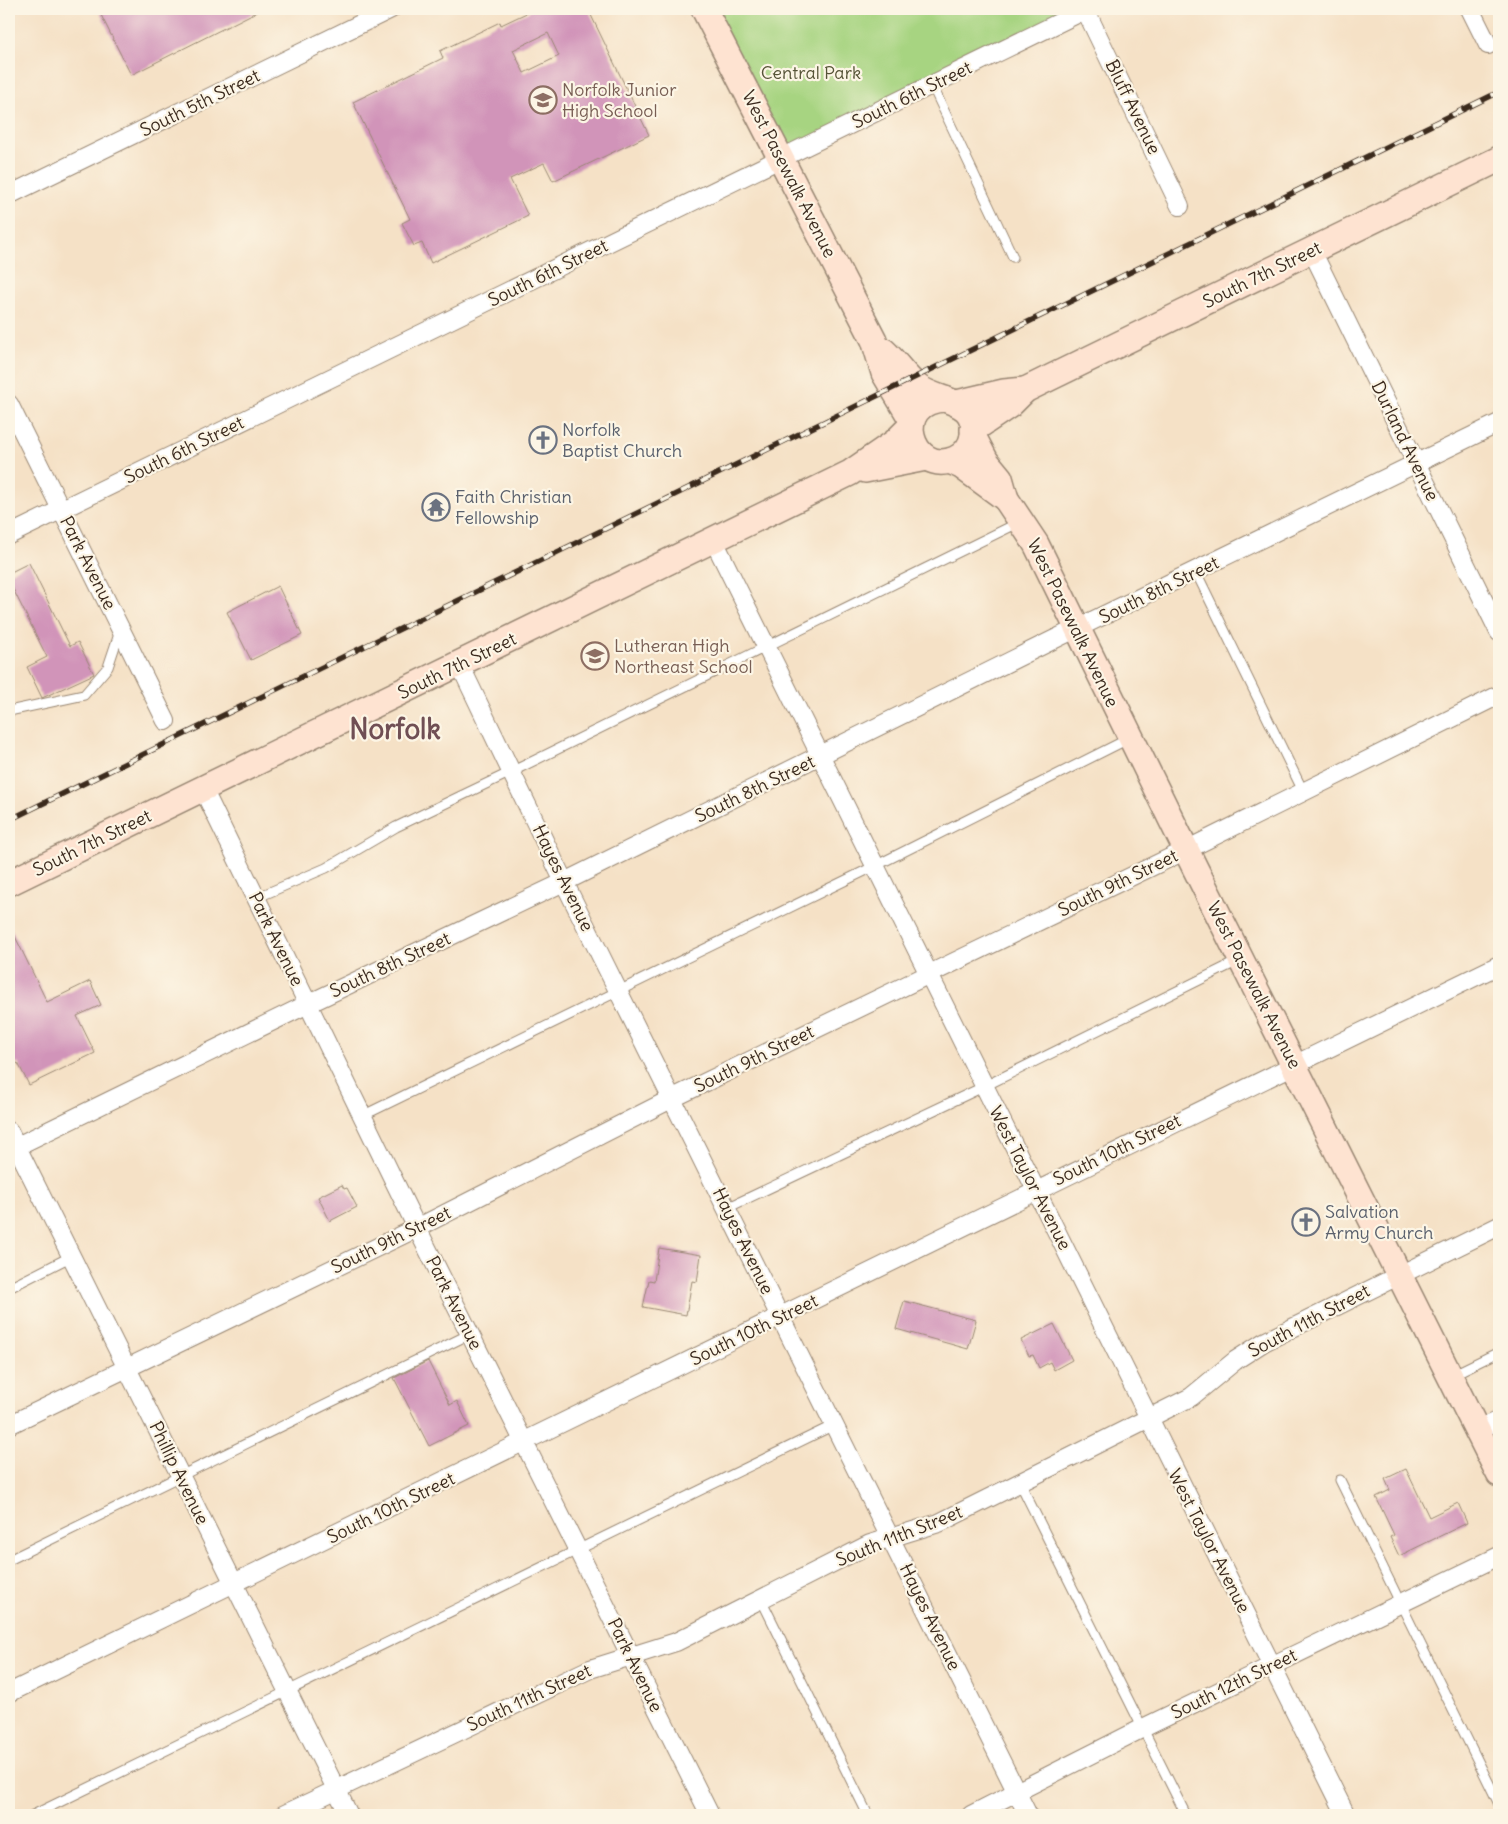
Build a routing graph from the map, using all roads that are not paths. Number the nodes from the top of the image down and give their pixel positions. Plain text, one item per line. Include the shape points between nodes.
1 (391, 9) edge
2 (704, 9) edge
3 (1086, 9) edge
4 (1470, 9) edge
5 (1488, 45) dead end
6 (932, 85) junction
7 (1499, 159) edge
8 (782, 160) junction
9 (9, 195) edge
10 (1180, 206) dead end
11 (1312, 251) junction
12 (1013, 258) dead end
13 (874, 340) junction
14 (1025, 390) junction
15 (951, 401) junction
16 (9, 404) edge
17 (911, 423) junction
18 (1499, 423) edge
19 (973, 433) junction
20 (938, 459) junction
21 (1416, 464) junction
22 (850, 473) junction
23 (1006, 498) junction
24 (61, 509) junction
25 (1022, 521) junction
26 (9, 535) edge
27 (714, 541) junction
28 (1196, 572) junction
29 (121, 628) junction
30 (1076, 629) junction
31 (1499, 632) edge
32 (766, 647) junction
33 (460, 665) junction
34 (1499, 695) edge
35 (9, 711) edge
36 (166, 722) dead end
37 (1131, 738) junction
38 (820, 756) junction
39 (512, 771) junction
40 (203, 789) junction
41 (1303, 791) junction
42 (1186, 850) junction
43 (875, 866) junction
44 (564, 882) junction
45 (9, 883) edge
46 (256, 898) junction
47 (1241, 960) junction
48 (1499, 965) edge
49 (928, 975) junction
50 (618, 990) junction
51 (308, 1004) junction
52 (1293, 1064) junction
53 (984, 1087) junction
54 (673, 1098) junction
55 (362, 1116) junction
56 (11, 1143) edge
57 (1036, 1189) junction
58 (727, 1208) junction
59 (1499, 1226) edge
60 (417, 1228) junction
61 (72, 1256) junction
62 (1398, 1275) junction
63 (9, 1288) edge
64 (779, 1317) junction
65 (470, 1334) junction
66 (1499, 1352) edge
67 (127, 1366) junction
68 (1450, 1376) junction
69 (1148, 1418) junction
70 (9, 1425) edge
71 (834, 1425) junction
72 (1488, 1425) edge
73 (524, 1443) junction
74 (1499, 1474) edge
75 (180, 1475) junction
76 (1340, 1480) dead end
77 (1020, 1483) junction
78 (890, 1537) junction
79 (578, 1549) junction
80 (1499, 1556) edge
81 (9, 1560) edge
82 (233, 1584) junction
83 (761, 1599) junction
84 (1400, 1605) junction
85 (630, 1655) junction
86 (1272, 1666) junction
87 (288, 1691) junction
88 (9, 1693) edge
89 (1143, 1728) junction
90 (337, 1790) junction
91 (1016, 1792) junction
92 (1499, 1804) edge
93 (33, 1815) edge
94 (283, 1815) edge
95 (349, 1815) edge
96 (710, 1815) edge
97 (868, 1815) edge
98 (971, 1815) edge
99 (1028, 1815) edge
100 (1186, 1815) edge
101 (1346, 1815) edge

1 - 9 street, South 5th Street
2 - 8 street, West Pasewalk Avenue
3 - 6 street, South 6th Street
3 - 10 street, Bluff Avenue
4 - 5 street
6 - 8 street, South 6th Street
6 - 12 lane
7 - 11 street, South 7th Street
8 - 13 street, West Pasewalk Avenue
8 - 24 street, South 6th Street
11 - 14 street, South 7th Street
11 - 21 street, Durland Avenue
13 - 15 street, West Pasewalk Avenue via 917,386
13 - 17 street, West Pasewalk Avenue via 884,373
14 - 15 street, South 7th Street
14 - 19 street, South 7th Street
15 - 17 street via 927,402 919,408
15 - 19 street via 969,414
16 - 24 street, Park Avenue
17 - 20 street via 914,444
17 - 22 street, South 7th Street via 895,442
18 - 21 street, South 8th Street
19 - 20 street via 967,450 959,457
19 - 23 street, West Pasewalk Avenue via 986,461 1000,478
20 - 22 street, South 7th Street
20 - 23 street, West Pasewalk Avenue via 961,466
21 - 28 street, South 8th Street
21 - 31 street, Durland Avenue
22 - 27 street, South 7th Street
23 - 25 street, West Pasewalk Avenue
24 - 26 street, South 6th Street
24 - 29 street, Park Avenue
25 - 30 street, West Pasewalk Avenue
25 - 32 lane
27 - 32 street, West Taylor Avenue
27 - 33 street, South 7th Street
28 - 30 street, South 8th Street
28 - 41 lane
29 - 35 lane via 108,667 84,696
29 - 36 street, Park Avenue
30 - 37 street, West Pasewalk Avenue
30 - 38 street, South 8th Street
32 - 38 street, West Taylor Avenue
32 - 39 lane
33 - 39 street, Hayes Avenue
33 - 40 street, South 7th Street
34 - 41 street, South 9th Street
37 - 42 street, West Pasewalk Avenue
37 - 43 lane
38 - 43 street, West Taylor Avenue
38 - 44 street, South 8th Street
39 - 44 street, Hayes Avenue
39 - 46 lane via 404,823 326,868
40 - 45 street, South 7th Street
40 - 46 street, Park Avenue
41 - 42 street, South 9th Street
42 - 47 street, West Pasewalk Avenue
42 - 49 street, South 9th Street
43 - 49 street, West Taylor Avenue
43 - 50 lane
44 - 50 street, Hayes Avenue
44 - 51 street, South 8th Street
46 - 51 street, Park Avenue
47 - 52 street, West Pasewalk Avenue
47 - 53 lane
48 - 52 street, South 10th Street
49 - 53 street, West Taylor Avenue
49 - 54 street, South 9th Street
50 - 54 street, Hayes Avenue
50 - 55 lane
51 - 55 street, Park Avenue
51 - 56 street, South 8th Street
52 - 57 street, South 10th Street
52 - 62 street, West Pasewalk Avenue
53 - 57 street, West Taylor Avenue
53 - 58 lane
54 - 58 street, Hayes Avenue
54 - 60 street, South 9th Street
55 - 60 street, Park Avenue
56 - 61 street, Phillip Avenue
57 - 64 street, South 10th Street
57 - 69 street, West Taylor Avenue
58 - 64 street, Hayes Avenue
59 - 62 street, South 11th Street
60 - 65 street, Park Avenue
60 - 67 street, South 9th Street
61 - 63 lane
61 - 67 street, Phillip Avenue
62 - 68 street, West Pasewalk Avenue
62 - 69 street, South 11th Street via 1264,1342 1191,1397
64 - 71 street, Hayes Avenue
64 - 73 street, South 10th Street
65 - 73 street, Park Avenue
65 - 75 lane
66 - 68 lane
67 - 70 street, South 9th Street
67 - 75 street, Phillip Avenue
68 - 72 street, West Pasewalk Avenue
69 - 77 street, South 11th Street
69 - 86 street, West Taylor Avenue
71 - 78 street, Hayes Avenue
71 - 79 lane
72 - 74 street, West Pasewalk Avenue
73 - 79 street, Park Avenue
73 - 82 street, South 10th Street
75 - 81 lane
75 - 82 street, Phillip Avenue
76 - 84 lane
77 - 78 street, South 11th Street via 939,1523
77 - 89 lane
78 - 83 street, South 11th Street
78 - 91 street, Hayes Avenue
79 - 85 street, Park Avenue
79 - 87 lane
80 - 84 street, South 12th Street
82 - 87 street, Phillip Avenue
82 - 88 street, South 10th Street
83 - 85 street, South 11th Street via 676,1642
83 - 97 lane
84 - 86 street, South 12th Street
84 - 92 lane
85 - 90 street, South 11th Street via 590,1669
85 - 96 street, Park Avenue
86 - 89 street, South 12th Street
86 - 101 street, West Taylor Avenue
87 - 90 street, Phillip Avenue
87 - 93 lane
89 - 91 street, South 12th Street
89 - 100 lane
90 - 94 street, South 11th Street
90 - 95 street, Phillip Avenue
91 - 98 street, South 12th Street
91 - 99 street, Hayes Avenue

